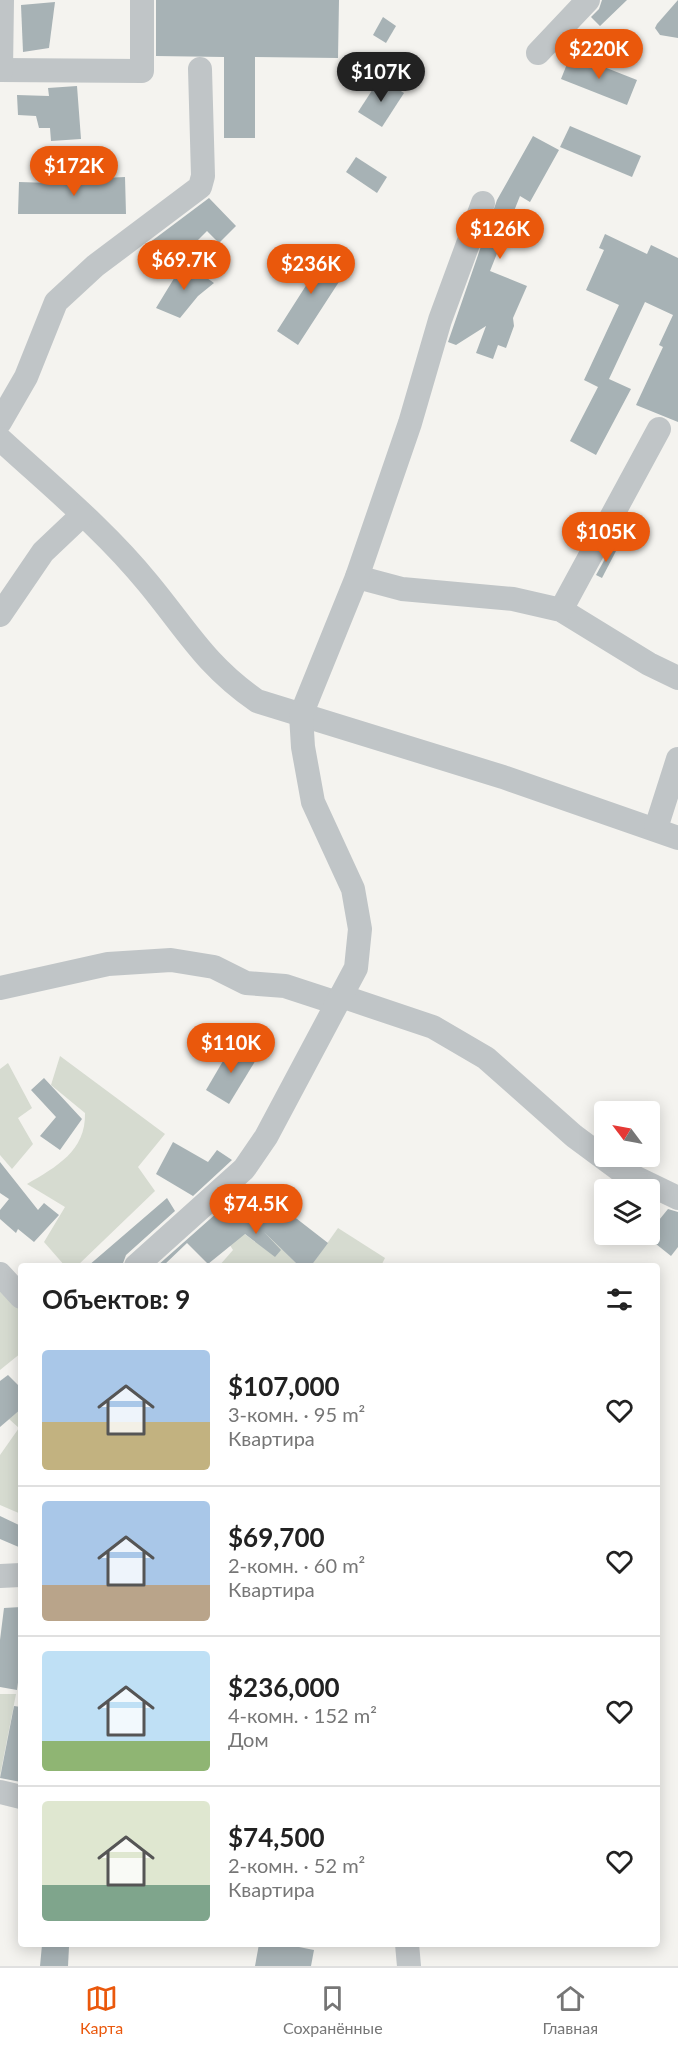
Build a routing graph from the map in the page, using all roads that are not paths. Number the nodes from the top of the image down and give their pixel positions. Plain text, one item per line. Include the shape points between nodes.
1 (2, 0) edge
2 (142, 0) edge
3 (588, 0) edge
4 (538, 53) dead end
5 (200, 69) dead end
6 (1, 70) edge
7 (483, 203) dead end
8 (0, 422) edge
9 (659, 429) dead end
10 (0, 438) edge
11 (82, 515) junction
12 (357, 577) junction
13 (561, 610) junction
14 (0, 615) edge
15 (678, 678) edge
16 (302, 715) junction
17 (678, 759) edge
18 (656, 828) junction
19 (678, 838) edge
20 (0, 988) edge
21 (339, 999) junction
22 (678, 1198) edge
23 (139, 1263) edge
24 (0, 1274) edge
25 (18, 1294) edge
26 (18, 1575) edge
27 (0, 1576) edge
28 (0, 1792) edge
29 (18, 1796) edge
30 (407, 1947) edge
31 (409, 1966) edge

1 - 6 street
2 - 6 street via 142,71
3 - 4 street
5 - 8 street via 200,187 95,266 56,302 26,377
7 - 12 street via 440,320 410,423
9 - 13 street
10 - 11 street
11 - 14 street via 44,552
11 - 16 street via 148,582 204,657 228,681 257,701
12 - 13 street via 402,589 513,599
12 - 16 street
13 - 15 street
16 - 18 street
16 - 21 street via 303,747 313,802 353,889 360,929 356,968
17 - 18 street
18 - 19 street
20 - 21 street via 108,964 171,960 214,967 246,983
21 - 22 street via 433,1027 486,1058 611,1164
21 - 23 street via 266,1137 244,1169
24 - 25 street
26 - 27 street
28 - 29 street
30 - 31 street

